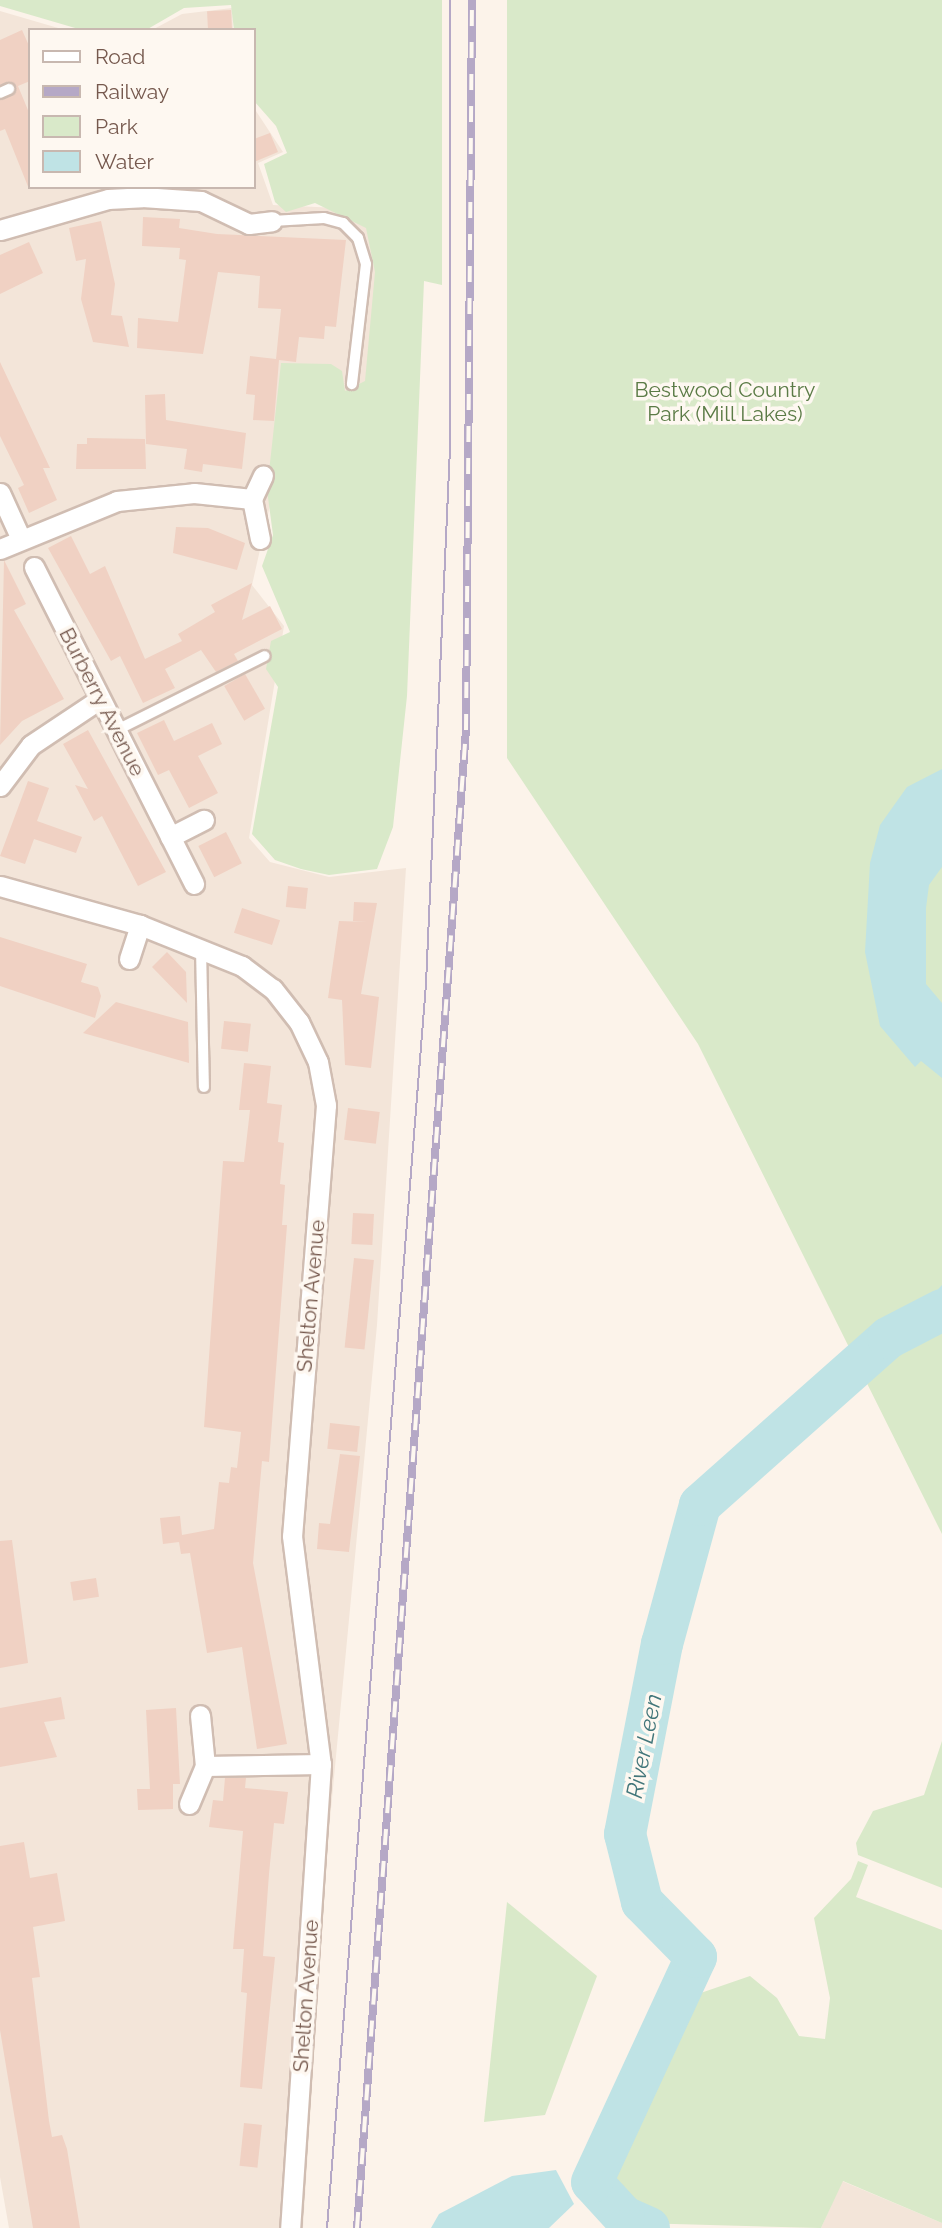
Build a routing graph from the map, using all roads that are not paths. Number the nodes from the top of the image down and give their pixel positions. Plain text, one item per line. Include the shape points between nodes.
1 (108, 193) edge
2 (203, 194) edge
3 (272, 222) joint
4 (0, 230) edge
5 (352, 384) dead end
6 (263, 475) dead end
7 (0, 493) edge
8 (252, 499) junction
9 (21, 539) junction
10 (260, 539) dead end
11 (0, 549) edge
12 (34, 567) dead end
13 (265, 656) dead end
14 (100, 699) junction
15 (117, 730) junction
16 (0, 786) edge
17 (204, 820) dead end
18 (170, 837) junction
19 (194, 884) dead end
20 (0, 886) edge
21 (140, 925) junction
22 (201, 947) junction
23 (129, 959) dead end
24 (204, 1087) dead end
25 (200, 1715) dead end
26 (321, 1764) junction
27 (205, 1766) junction
28 (189, 1804) dead end
29 (290, 2228) edge

1 - 2 street
1 - 4 street
2 - 3 street via 236,222
3 - 5 lane via 324,218 343,223 358,238 366,264
6 - 8 street
7 - 9 street
8 - 9 street via 154,494 84,511
8 - 10 street
9 - 11 street
12 - 14 street, Burberry Avenue
13 - 15 lane
14 - 15 street, Burberry Avenue
14 - 16 street via 31,745
15 - 18 street, Burberry Avenue
17 - 18 street
18 - 19 street, Burberry Avenue
20 - 21 street, Shelton Avenue
21 - 22 street, Shelton Avenue
21 - 23 street
22 - 24 lane
22 - 26 street, Shelton Avenue via 273,989 299,1022 318,1062 326,1105 292,1536
25 - 27 street
26 - 27 street
26 - 29 street, Shelton Avenue
27 - 28 street

